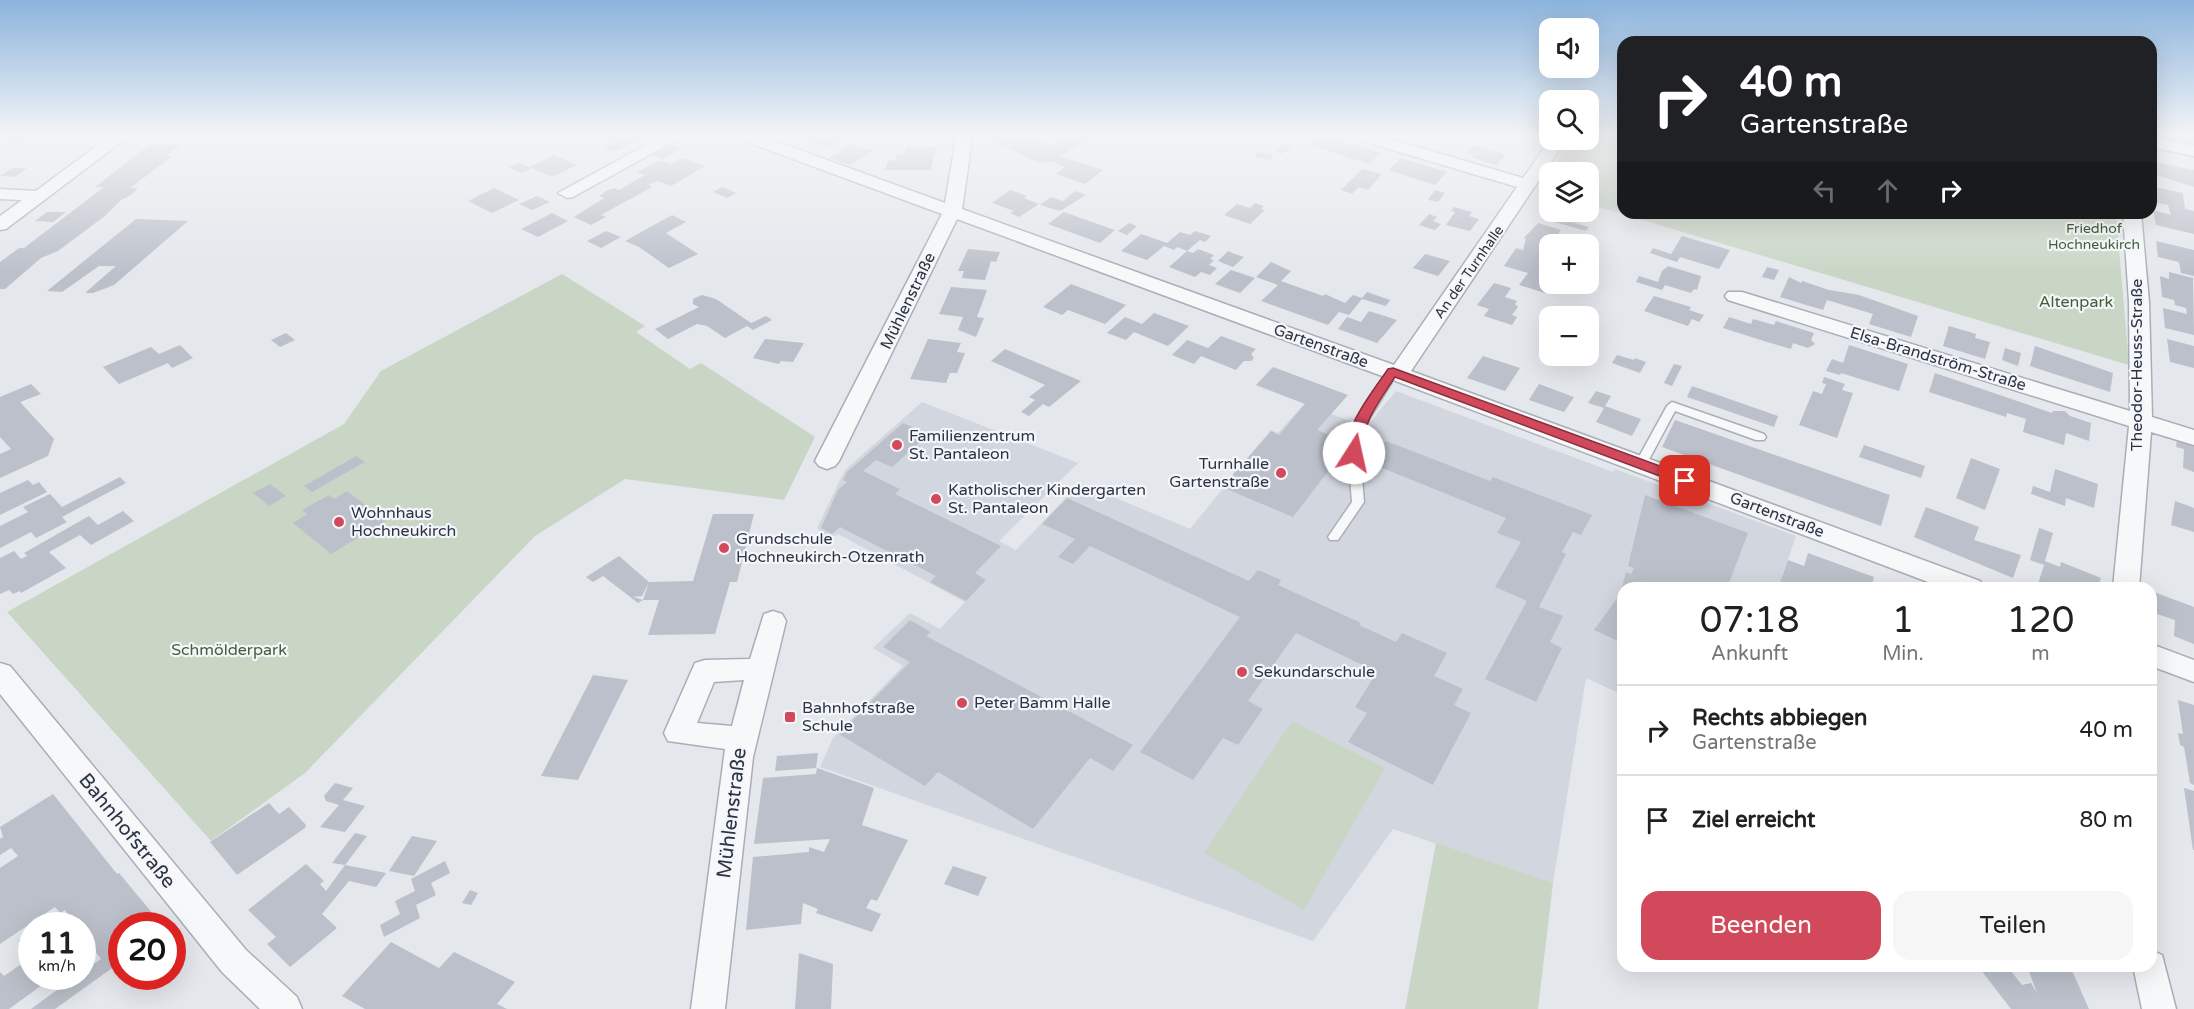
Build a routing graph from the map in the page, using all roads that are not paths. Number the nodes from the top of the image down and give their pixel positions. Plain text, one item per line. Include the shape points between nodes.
1 (61, 180) edge
2 (592, 180) edge
3 (869, 180) edge
4 (958, 180) edge
5 (1512, 180) edge
6 (1532, 180) edge
7 (1529, 185) junction
8 (567, 193) dead end
9 (0, 194) edge
10 (39, 196) junction
11 (953, 210) junction
12 (2132, 219) edge
13 (0, 225) edge
14 (1735, 296) dead end
15 (1396, 373) junction
16 (2141, 422) junction
17 (1760, 437) dead end
18 (2194, 438) edge
19 (827, 461) dead end
20 (1641, 464) junction
21 (1334, 537) dead end
22 (1955, 582) edge
23 (2127, 582) edge
24 (773, 621) dead end
25 (2157, 657) edge
26 (759, 669) junction
27 (2194, 671) edge
28 (0, 674) edge
29 (741, 739) junction
30 (2151, 972) edge
31 (285, 1009) edge
32 (708, 1009) edge
33 (2159, 1009) edge

1 - 10 street
2 - 8 street
3 - 11 street, Gartenstraße
4 - 11 street, Mühlenstraße
5 - 7 street
6 - 7 street, An der Turnhalle
7 - 15 street, An der Turnhalle
9 - 10 street
10 - 13 street
11 - 15 street, Gartenstraße
11 - 19 street, Mühlenstraße
12 - 16 street, Theodor-Heuss-Straße via 2139,302
14 - 16 street, Elsa-Brandström-Straße
15 - 20 street, Gartenstraße
15 - 21 lane via 1357,429 1354,453 1358,502
16 - 18 street, Elsa-Brandström-Straße
16 - 23 street, Theodor-Heuss-Straße
17 - 20 lane via 1672,406
20 - 22 street, Gartenstraße
24 - 26 street, Mühlenstraße
25 - 27 street
26 - 29 street, Mühlenstraße
26 - 29 street via 705,671 678,733
28 - 31 street, Bahnhofstraße via 234,961
29 - 32 street, Mühlenstraße
30 - 33 street

